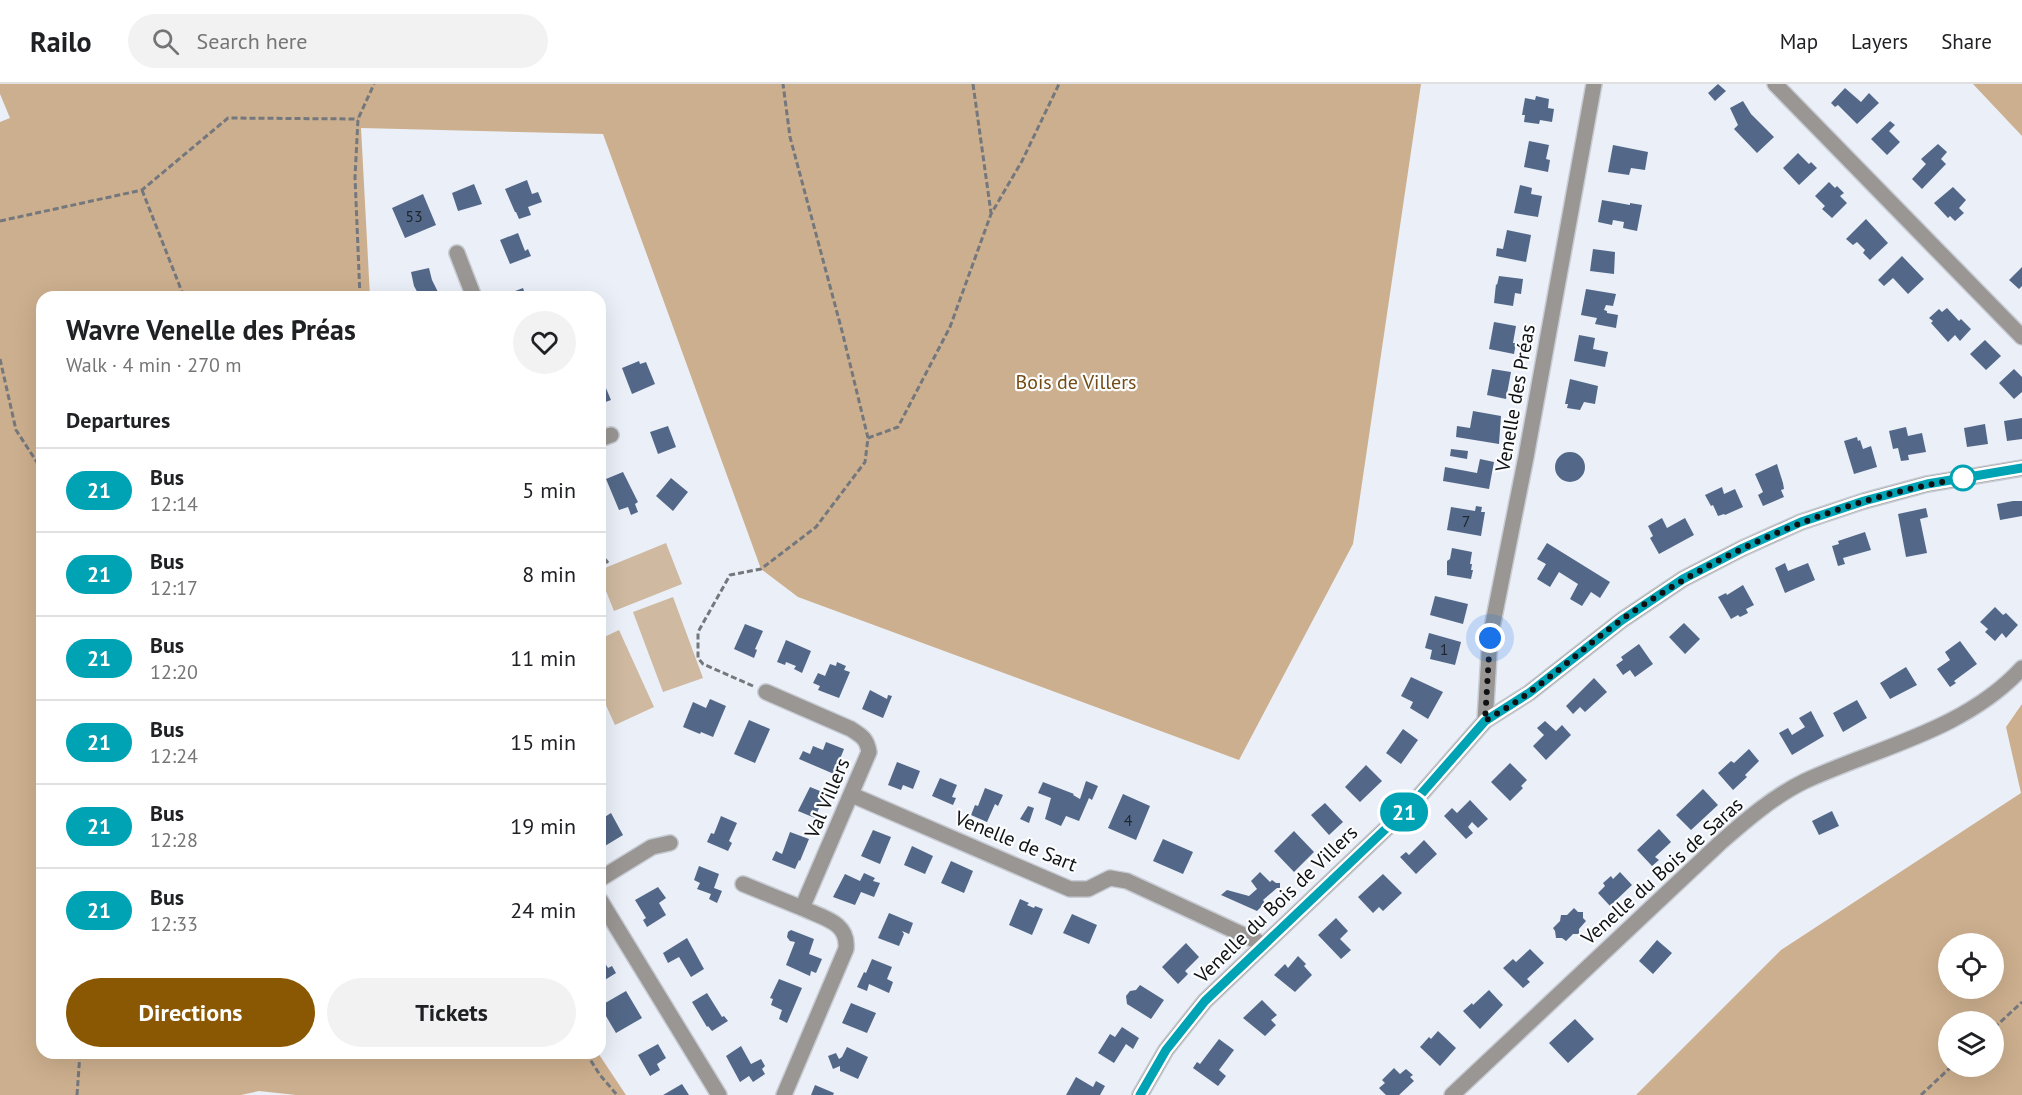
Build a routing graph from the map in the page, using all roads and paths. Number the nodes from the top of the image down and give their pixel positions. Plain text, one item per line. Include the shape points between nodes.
1 (374, 84) edge
2 (783, 84) edge
3 (973, 84) edge
4 (1059, 84) edge
5 (1594, 84) edge
6 (1775, 84) edge
7 (358, 119) junction
8 (142, 190) junction
9 (991, 214) junction
10 (0, 221) edge
11 (457, 253) dead end
12 (182, 291) edge
13 (360, 291) edge
14 (472, 291) edge
15 (2022, 337) edge
16 (0, 359) edge
17 (868, 438) junction
18 (36, 461) edge
19 (2022, 468) edge
20 (606, 560) edge
21 (608, 563) dead end
22 (2022, 668) edge
23 (766, 692) joint
24 (1485, 721) junction
25 (852, 795) junction
26 (670, 843) dead end
27 (606, 875) edge
28 (744, 884) dead end
29 (802, 908) junction
30 (606, 910) edge
31 (1263, 944) junction
32 (2022, 1002) edge
33 (2004, 1019) edge
34 (80, 1059) edge
35 (590, 1059) edge
36 (1940, 1077) edge
37 (77, 1095) edge
38 (617, 1095) edge
39 (719, 1095) edge
40 (784, 1095) edge
41 (1140, 1095) edge
42 (1452, 1095) edge
43 (1921, 1095) edge

1 - 7 path
2 - 17 path via 790,137
3 - 9 path
4 - 9 path
5 - 24 street, Venelle des Préas via 1490,638
6 - 15 street
7 - 8 path via 228,118
7 - 13 path
8 - 10 path
8 - 12 path
9 - 17 path via 950,327 898,427
11 - 14 street
16 - 18 path via 16,430
17 - 23 path via 865,462 816,527 761,569 730,574 698,632 698,657 703,664
19 - 24 street, Venelle du Bois de Villers via 1927,484 1864,501 1801,522 1743,548 1648,602 1529,693
20 - 21 path
22 - 42 street, Venelle du Bois de Saras via 2009,682 1963,714 1803,782 1756,812
23 - 25 street, Val Villers via 863,736 869,752
24 - 31 street, Venelle du Bois de Villers via 1415,801
25 - 29 street, Val Villers
25 - 31 street, Venelle de Sart via 1070,889 1088,890 1110,878 1127,881
26 - 27 street via 652,847
28 - 29 street
29 - 40 street via 843,929 847,939
30 - 39 street
31 - 41 street, Venelle du Bois de Villers via 1205,1001 1166,1050
32 - 33 path
34 - 37 path
35 - 38 path
36 - 43 path

